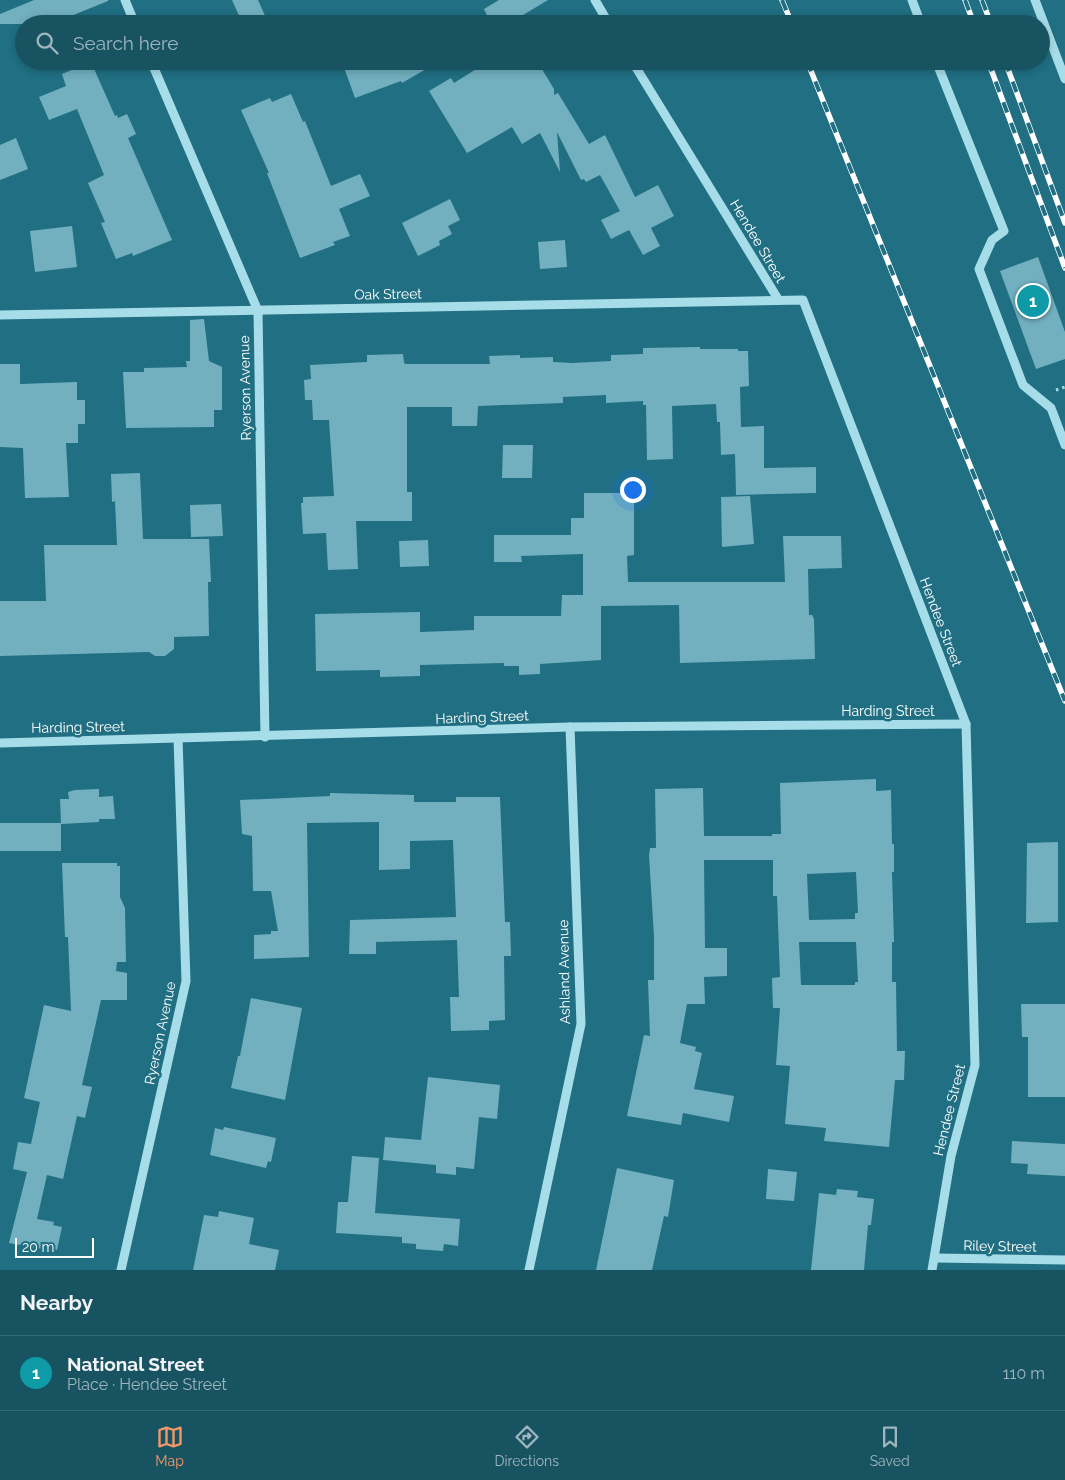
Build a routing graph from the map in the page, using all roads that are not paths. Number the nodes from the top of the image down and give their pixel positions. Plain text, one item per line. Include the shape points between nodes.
1 (125, 0) edge
2 (594, 0) edge
3 (912, 0) edge
4 (1035, 0) edge
5 (131, 15) edge
6 (603, 15) edge
7 (918, 15) edge
8 (1041, 15) edge
9 (1050, 40) edge
10 (155, 70) edge
11 (638, 70) edge
12 (940, 70) edge
13 (1065, 80) edge
14 (778, 299) junction
15 (258, 310) junction
16 (0, 315) edge
17 (1065, 445) edge
18 (966, 724) junction
19 (570, 727) junction
20 (265, 737) junction
21 (178, 738) junction
22 (0, 743) edge
23 (934, 1258) junction
24 (1065, 1260) edge
25 (121, 1270) edge
26 (529, 1270) edge
27 (932, 1270) edge

1 - 5 street
2 - 6 street
3 - 7 street
4 - 8 street
9 - 13 street
10 - 15 street, Ryerson Avenue
11 - 14 street, Hendee Street
12 - 17 street via 1004,231 992,240 979,269 1023,385 1051,408
14 - 15 street, Oak Street
14 - 18 street, Hendee Street via 803,300
15 - 16 street, Oak Street
15 - 20 street, Ryerson Avenue
18 - 19 street, Harding Street
18 - 23 street, Hendee Street via 975,1065 951,1156
19 - 20 street, Harding Street
19 - 26 street, Ashland Avenue via 581,1024
20 - 21 street, Harding Street
21 - 22 street, Harding Street
21 - 25 street, Ryerson Avenue via 186,982
23 - 24 street, Riley Street
23 - 27 street, Hendee Street

